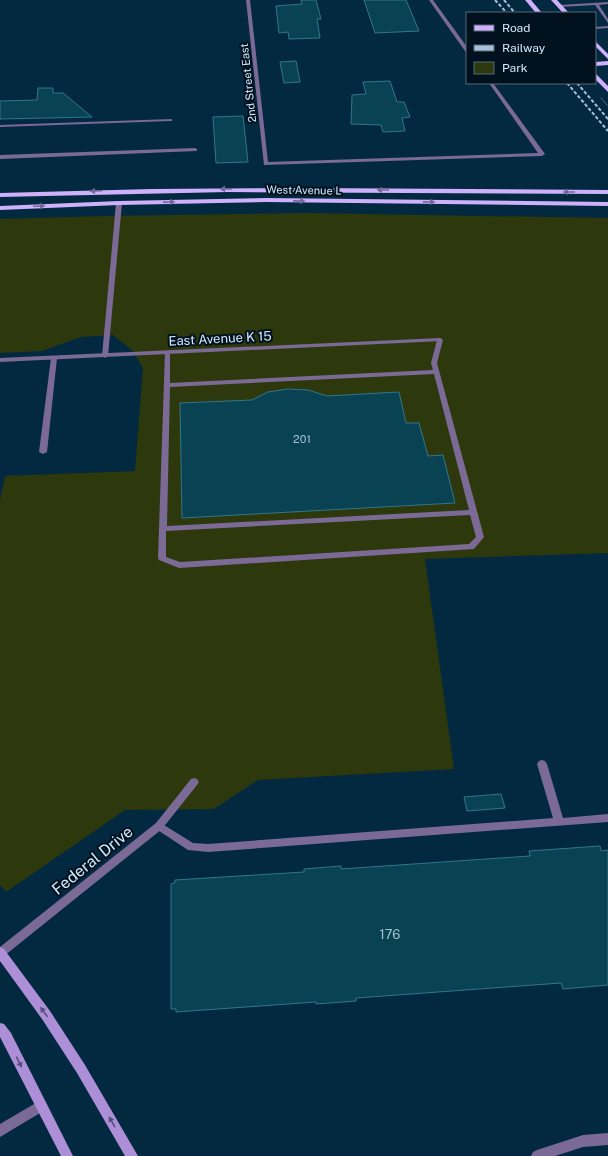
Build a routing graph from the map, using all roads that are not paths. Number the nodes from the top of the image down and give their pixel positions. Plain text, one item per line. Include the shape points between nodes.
1 (248, 0) edge
2 (431, 0) edge
3 (528, 0) edge
4 (554, 0) edge
5 (608, 3) edge
6 (596, 4) junction
7 (560, 6) junction
8 (539, 12) edge
9 (565, 12) edge
10 (608, 22) edge
11 (608, 27) edge
12 (596, 28) edge
13 (596, 45) edge
14 (466, 49) edge
15 (608, 57) edge
16 (608, 63) edge
17 (596, 64) edge
18 (596, 76) edge
19 (492, 84) edge
20 (608, 90) edge
21 (170, 120) dead end
22 (0, 126) edge
23 (195, 150) dead end
24 (0, 156) edge
25 (608, 192) edge
26 (0, 195) edge
27 (119, 203) junction
28 (608, 204) edge
29 (0, 208) edge
30 (167, 353) junction
31 (105, 356) junction
32 (54, 358) junction
33 (0, 360) edge
34 (436, 372) junction
35 (166, 385) junction
36 (44, 452) dead end
37 (474, 512) junction
38 (163, 529) junction
39 (542, 764) dead end
40 (194, 782) dead end
41 (608, 818) edge
42 (559, 822) junction
43 (159, 826) junction
44 (0, 952) edge
45 (0, 1028) edge
46 (41, 1106) junction
47 (0, 1130) edge
48 (608, 1139) edge
49 (67, 1156) edge
50 (132, 1156) edge
51 (537, 1156) edge

1 - 19 street, 2nd Street East via 266,164 542,154
2 - 14 street
3 - 8 main road
4 - 7 main road
5 - 6 street
6 - 7 street
6 - 10 street
7 - 9 main road
11 - 12 street
13 - 15 main road
16 - 17 main road
18 - 20 main road
21 - 22 street
23 - 24 street
25 -> 26 main road, West Avenue L via 264,189
27 -> 28 main road, West Avenue L via 274,200
29 -> 27 main road, West Avenue L
27 - 31 street
30 - 31 street, East Avenue K 15
30 - 34 street, East Avenue K 15 via 440,340 434,363
30 - 35 street
31 - 32 street, East Avenue K 15
32 - 33 street, East Avenue K 15
32 - 36 street
34 - 35 street
34 - 37 street
35 - 38 street
37 - 38 street
37 - 38 street via 480,537 471,547 179,565 162,558
39 - 42 street
40 - 43 street, Federal Drive
41 - 42 street
42 - 43 street via 208,848 191,847
43 - 44 street, Federal Drive
50 -> 44 main road via 81,1069
45 -> 46 main road via 7,1037
46 - 47 street
46 - 49 main road
48 - 51 street via 582,1141

